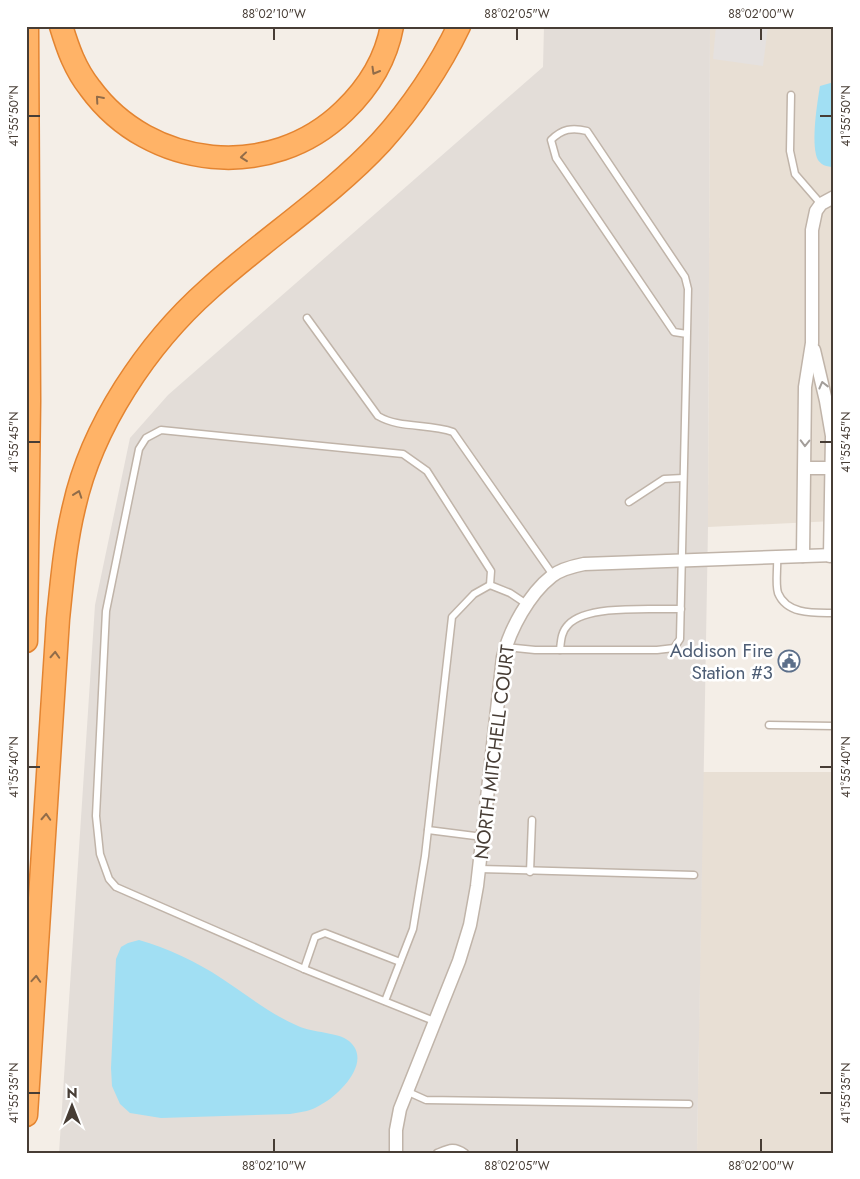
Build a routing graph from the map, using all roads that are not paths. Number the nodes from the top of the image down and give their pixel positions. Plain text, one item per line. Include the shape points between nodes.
1 (28, 26) edge
2 (62, 26) edge
3 (392, 26) edge
4 (459, 26) edge
5 (791, 95) dead end
6 (834, 197) edge
7 (821, 204) junction
8 (307, 318) dead end
9 (687, 334) junction
10 (812, 343) junction
11 (804, 468) junction
12 (832, 468) junction
13 (683, 478) junction
14 (629, 502) dead end
15 (832, 555) edge
16 (803, 556) junction
17 (777, 557) junction
18 (682, 560) junction
19 (553, 575) junction
20 (490, 585) junction
21 (528, 605) junction
22 (681, 609) junction
23 (834, 613) edge
24 (26, 641) edge
25 (505, 647) junction
26 (560, 650) junction
27 (770, 725) dead end
28 (834, 726) edge
29 (532, 820) dead end
30 (428, 830) junction
31 (483, 837) junction
32 (479, 869) junction
33 (530, 872) junction
34 (694, 875) dead end
35 (400, 962) junction
36 (304, 968) junction
37 (385, 1001) junction
38 (434, 1021) junction
39 (406, 1091) junction
40 (689, 1104) dead end
41 (26, 1115) edge
42 (396, 1153) edge
43 (437, 1153) edge
44 (465, 1153) edge

1 - 24 highway
3 -> 2 highway via 373,75 333,121 300,142 242,158 207,157 176,150 160,145 128,126 89,88 72,58
41 -> 4 highway via 58,619 66,547 85,471 119,399 146,357 208,289 314,202 381,141 428,78
5 - 7 lane via 790,151 794,174
6 - 7 street
7 - 10 street via 812,230
8 - 19 lane via 378,416 388,422 453,432
9 - 9 lane via 674,332 556,158 551,140 558,132 574,128 587,131 685,277 688,288
9 - 13 lane
10 -> 11 street via 805,387
12 -> 10 street via 831,427
11 - 12 street
11 - 16 street
12 - 15 street
13 - 14 lane via 664,479
13 - 18 lane
15 - 16 street, NORTH MITCHELL COURT
16 - 17 street, NORTH MITCHELL COURT
17 - 18 street, NORTH MITCHELL COURT
17 - 23 lane via 778,592 790,606 805,612
18 - 19 street, NORTH MITCHELL COURT via 584,564
18 - 22 lane
19 - 21 street, NORTH MITCHELL COURT
20 - 21 lane via 510,592
20 - 30 lane via 474,594 452,617
20 - 36 lane via 491,572 427,471 403,454 172,430 161,430 146,438 139,449 106,611 96,816 103,868 116,887
21 - 25 street, NORTH MITCHELL COURT via 511,630
22 - 26 lane via 586,614 568,624 561,638
22 - 26 lane via 680,639 674,648
25 - 26 lane
25 - 31 street, NORTH MITCHELL COURT
27 - 28 lane
29 - 33 lane
30 - 31 lane
30 - 35 lane via 413,929
31 - 32 street, NORTH MITCHELL COURT
32 - 33 lane
32 - 38 street, NORTH MITCHELL COURT via 470,925
33 - 34 lane
35 - 36 lane via 325,933 315,937
35 - 37 lane
36 - 37 lane
37 - 38 lane
38 - 39 street, NORTH MITCHELL COURT
39 - 40 lane via 426,1100
39 - 42 street, NORTH MITCHELL COURT via 396,1130
43 - 44 lane via 452,1147

